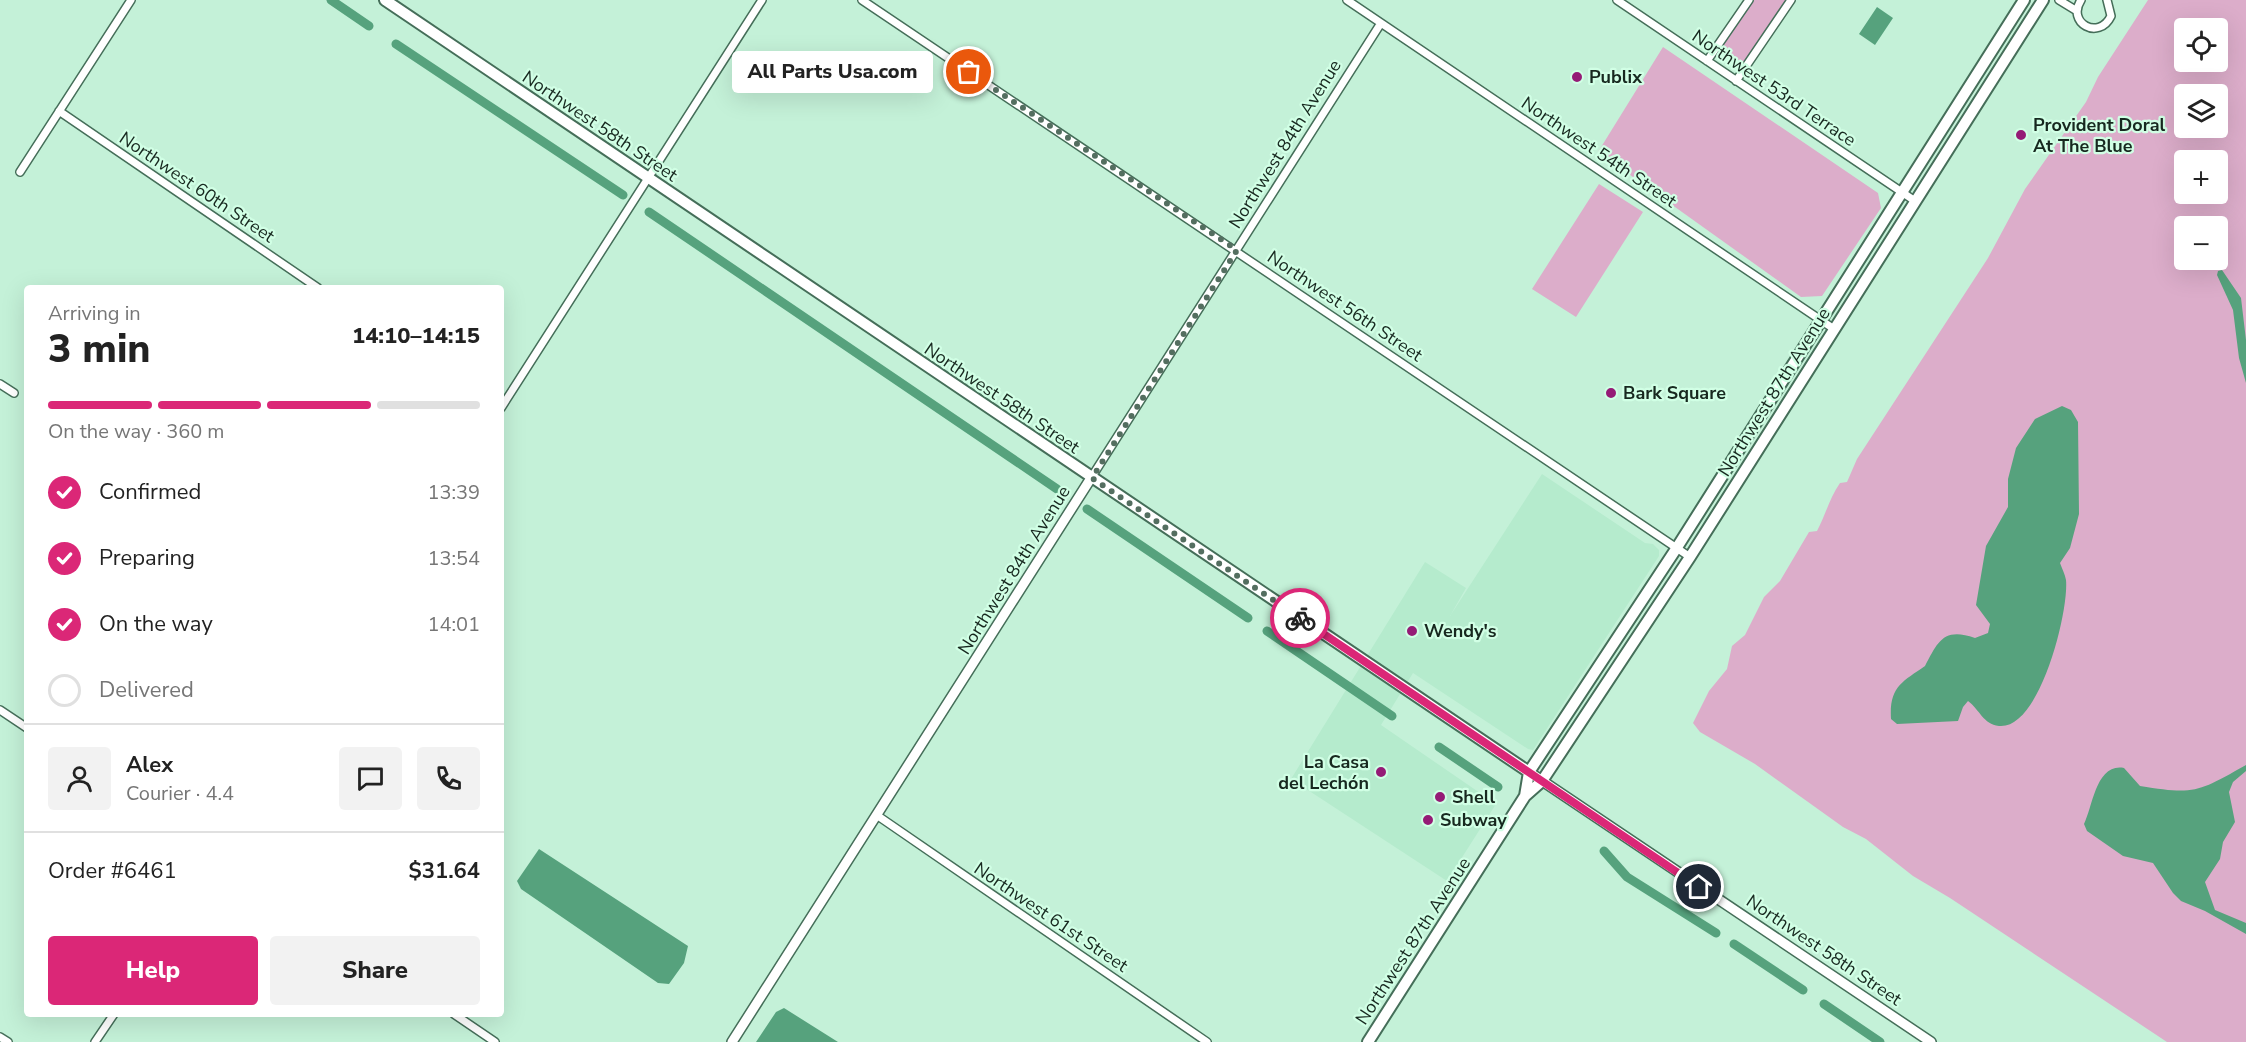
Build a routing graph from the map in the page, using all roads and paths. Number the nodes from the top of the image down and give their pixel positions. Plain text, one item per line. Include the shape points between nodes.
1 (131, 0) edge
2 (385, 0) edge
3 (762, 0) edge
4 (862, 0) edge
5 (1347, 0) edge
6 (1617, 0) edge
7 (1749, 0) edge
8 (1791, 0) edge
9 (2024, 0) edge
10 (2043, 0) edge
11 (2059, 0) edge
12 (2082, 0) edge
13 (2107, 0) edge
14 (2077, 11) junction
15 (1382, 23) junction
16 (1707, 61) junction
17 (1737, 81) junction
18 (59, 111) junction
19 (20, 172) dead end
20 (649, 179) junction
21 (1901, 191) junction
22 (1915, 201) junction
23 (1237, 250) junction
24 (314, 285) edge
25 (1820, 320) junction
26 (1834, 329) junction
27 (0, 384) edge
28 (14, 393) dead end
29 (504, 403) edge
30 (1092, 478) junction
31 (1676, 549) junction
32 (1690, 557) junction
33 (0, 710) edge
34 (24, 726) edge
35 (1529, 772) junction
36 (1542, 782) junction
37 (1525, 796) junction
38 (878, 816) junction
39 (112, 1017) edge
40 (458, 1017) edge
41 (0, 1037) edge
42 (8, 1042) edge
43 (95, 1042) edge
44 (495, 1042) edge
45 (732, 1042) edge
46 (1207, 1042) edge
47 (1368, 1042) edge
48 (1930, 1042) edge

1 - 18 street
2 - 20 main road, Northwest 58th Street
3 - 20 street
4 - 23 street, Northwest 56th Street
5 - 15 street, Northwest 54th Street
6 - 16 street, Northwest 53rd Terrace
7 - 16 street
8 - 17 street
9 - 21 main road, Northwest 87th Avenue
10 - 22 main road, Northwest 87th Avenue
11 - 14 street
12 - 14 street
13 - 14 street via 2111,16 2098,29 2084,26
15 - 23 street, Northwest 84th Avenue
15 - 25 street, Northwest 54th Street
16 - 17 street, Northwest 53rd Terrace
17 - 21 street, Northwest 53rd Terrace
18 - 19 street
18 - 24 street, Northwest 60th Street
20 - 29 street
20 - 30 main road, Northwest 58th Street
21 - 22 street, Northwest 53rd Terrace
21 - 25 main road, Northwest 87th Avenue
22 - 26 main road, Northwest 87th Avenue
23 - 30 street, Northwest 84th Avenue
23 - 31 street, Northwest 56th Street
25 - 26 street, Northwest 54th Street
25 - 31 main road, Northwest 87th Avenue
26 - 32 main road, Northwest 87th Avenue
27 - 28 street
30 - 35 main road, Northwest 58th Street
30 - 38 street, Northwest 84th Avenue
31 - 32 street, Northwest 56th Street
31 - 35 main road, Northwest 87th Avenue
32 - 36 main road, Northwest 87th Avenue
33 - 34 street
35 - 36 street, Northwest 58th Street
35 - 37 main road, Northwest 87th Avenue
36 - 37 main road, Northwest 87th Avenue
36 - 48 street, Northwest 58th Street
37 - 47 main road, Northwest 87th Avenue
38 - 45 street, Northwest 84th Avenue
38 - 46 street, Northwest 61st Street
39 - 43 street
40 - 44 street
41 - 42 street

